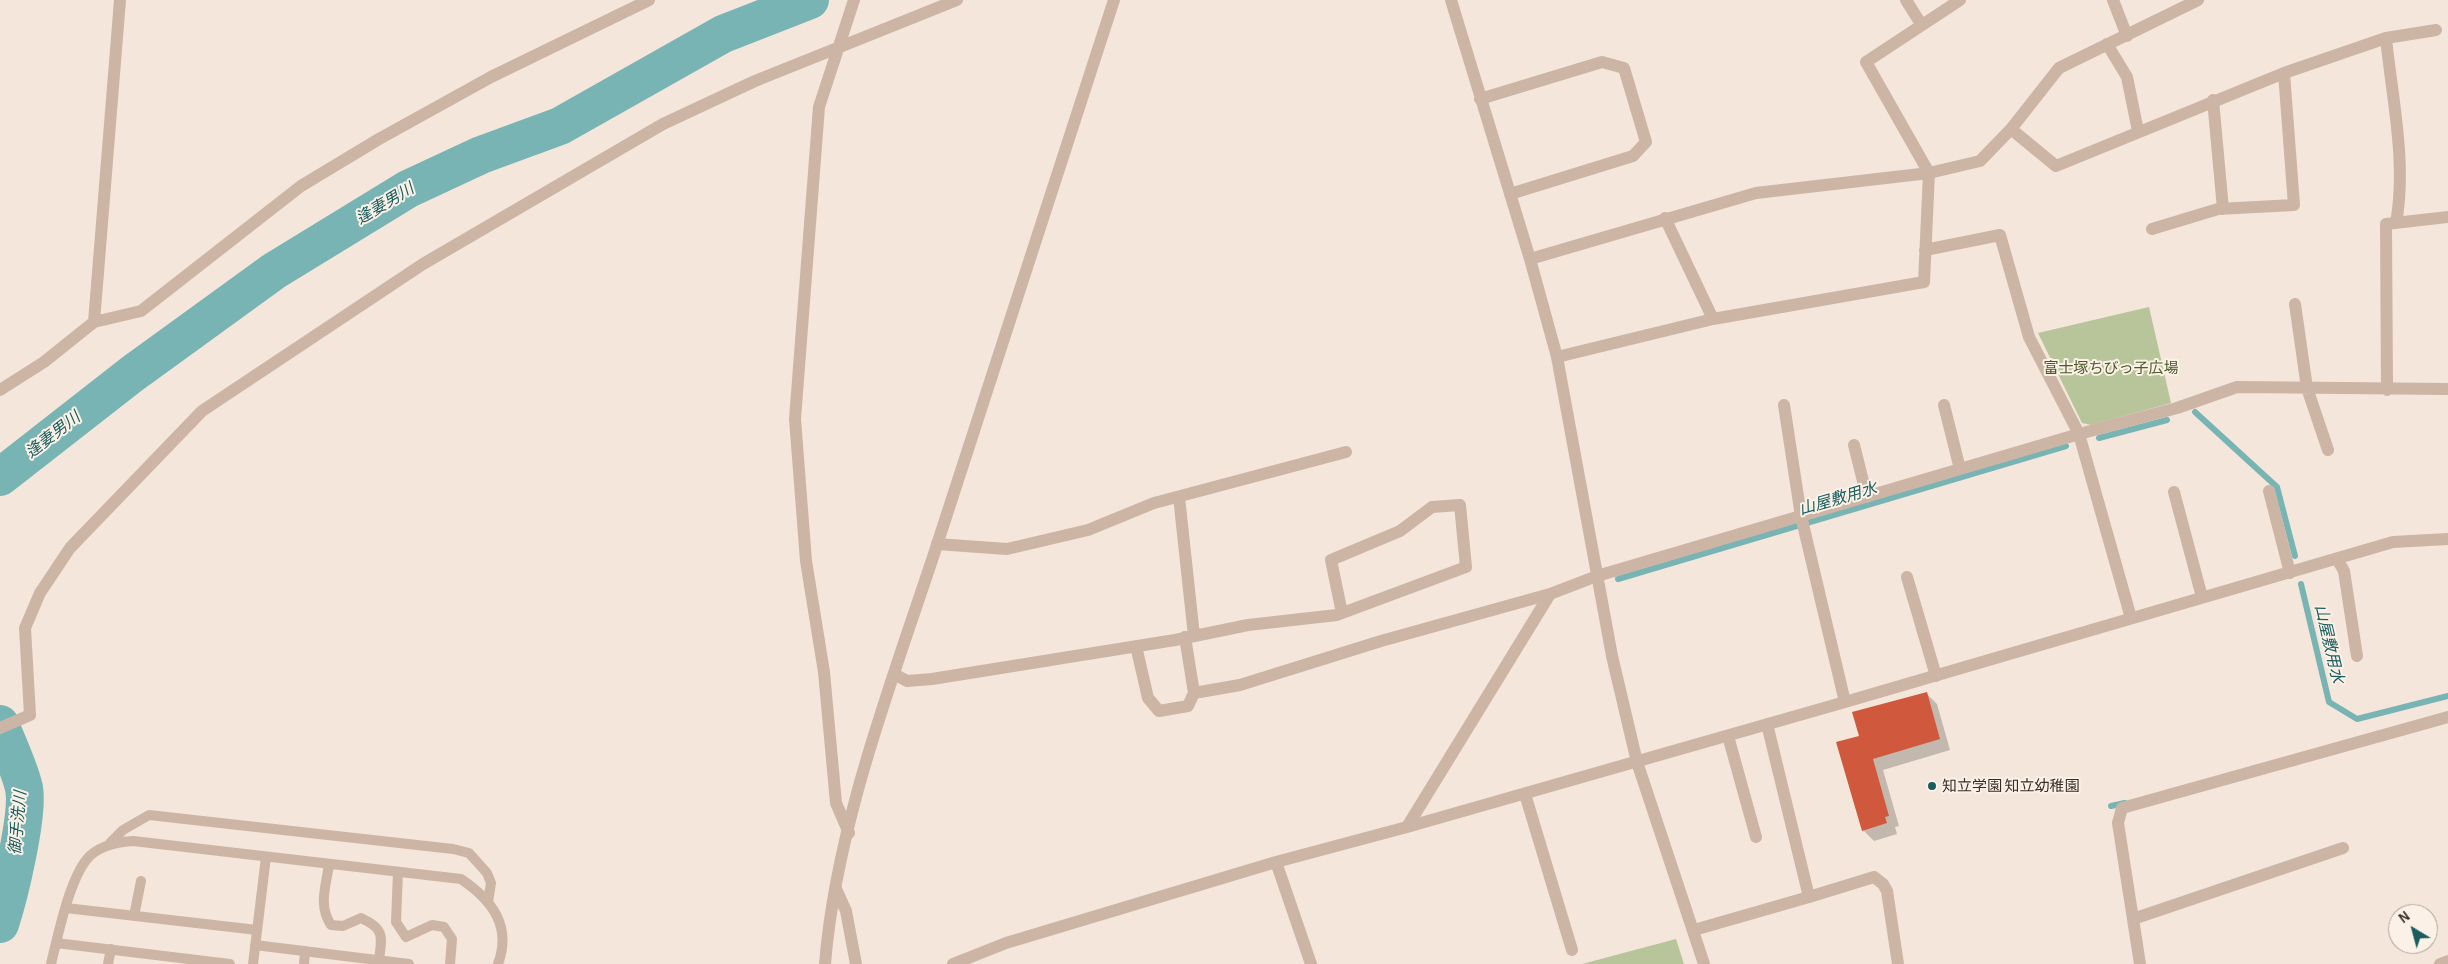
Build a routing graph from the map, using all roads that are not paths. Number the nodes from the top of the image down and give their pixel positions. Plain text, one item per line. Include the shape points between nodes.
1 (120, 0) edge
2 (648, 0) edge
3 (854, 0) edge
4 (957, 0) edge
5 (1114, 0) edge
6 (1451, 0) edge
7 (1906, 0) edge
8 (1960, 0) edge
9 (2113, 0) edge
10 (2198, 0) edge
11 (1921, 24) junction
12 (2436, 30) dead end
13 (2127, 36) junction
14 (2386, 38) junction
15 (841, 40) junction
16 (2107, 44) junction
17 (2284, 73) junction
18 (1480, 99) junction
19 (2212, 100) junction
20 (2011, 129) junction
21 (2138, 131) junction
22 (1929, 173) junction
23 (1510, 194) junction
24 (2223, 209) junction
25 (1665, 218) junction
26 (2448, 218) edge
27 (2396, 223) junction
28 (2152, 229) dead end
29 (1925, 250) junction
30 (1530, 260) junction
31 (2295, 304) dead end
32 (1713, 319) junction
33 (94, 322) junction
34 (1556, 357) junction
35 (2307, 388) junction
36 (2448, 389) edge
37 (0, 390) edge
38 (2387, 390) junction
39 (1784, 405) dead end
40 (1944, 405) dead end
41 (2079, 434) junction
42 (1854, 445) dead end
43 (2328, 450) dead end
44 (1346, 452) dead end
45 (1960, 469) junction
46 (2268, 491) dead end
47 (2174, 492) dead end
48 (1179, 497) junction
49 (1867, 497) junction
50 (1801, 516) junction
51 (2448, 539) edge
52 (937, 544) junction
53 (2337, 559) junction
54 (2290, 573) junction
55 (1598, 576) junction
56 (1907, 576) dead end
57 (1550, 594) junction
58 (2202, 598) junction
59 (1342, 614) junction
60 (2131, 618) junction
61 (1189, 637) junction
62 (1136, 646) junction
63 (2357, 656) dead end
64 (894, 674) junction
65 (1936, 676) junction
66 (1194, 693) junction
67 (1845, 702) junction
68 (2448, 717) edge
69 (1767, 724) junction
70 (0, 728) edge
71 (1728, 736) junction
72 (1637, 762) junction
73 (1525, 794) junction
74 (1406, 827) junction
75 (848, 833) junction
76 (1756, 837) dead end
77 (106, 847) junction
78 (2342, 848) dead end
79 (266, 857) junction
80 (1276, 862) junction
81 (329, 864) junction
82 (398, 872) junction
83 (141, 881) dead end
84 (836, 889) junction
85 (1809, 897) junction
86 (488, 902) junction
87 (66, 908) junction
88 (134, 916) junction
89 (2133, 919) junction
90 (257, 930) junction
91 (1694, 930) junction
92 (56, 943) junction
93 (255, 945) junction
94 (111, 950) junction
95 (1572, 950) dead end
96 (305, 952) junction
97 (379, 960) junction
98 (2448, 961) edge
99 (51, 964) edge
100 (108, 964) edge
101 (230, 964) edge
102 (253, 964) edge
103 (304, 964) edge
104 (410, 964) edge
105 (450, 964) edge
106 (498, 964) edge
107 (825, 964) edge
108 (856, 964) edge
109 (953, 964) edge
110 (1311, 964) edge
111 (1704, 964) edge
112 (1898, 964) edge
113 (2140, 964) edge
114 (2440, 964) edge

1 - 33 street
2 - 33 street via 491,77 379,139 301,186 141,310
3 - 15 street
4 - 15 street
5 - 52 street
6 - 18 street
7 - 11 street
8 - 11 street
9 - 13 street
10 - 13 street
11 - 22 street via 1866,62
12 - 14 street
13 - 16 street
14 - 17 street
14 - 27 street via 2400,169
15 - 70 street via 663,124 423,264 202,412 70,548 40,593 25,628 30,715
15 - 75 street via 819,107 795,420 806,561 824,672 836,803
16 - 20 street via 2060,68
16 - 21 street via 2127,77
17 - 19 street
17 - 24 street via 2294,205
18 - 23 street
18 - 23 street via 1602,62 1624,68 1646,142 1633,156
19 - 21 street
19 - 24 street
20 - 21 street via 2056,166
20 - 22 street via 1980,161
22 - 25 street via 1756,192
22 - 29 street
23 - 30 street
24 - 28 street
25 - 30 street
25 - 32 street
26 - 27 street
27 - 38 street via 2386,224
29 - 32 street via 1924,282
29 - 41 street via 2000,235 2030,336
30 - 34 street
31 - 35 street
32 - 34 street
33 - 37 street via 44,362
34 - 55 street
35 - 38 street
35 - 41 street via 2237,387 2177,408
35 - 43 street
36 - 38 street
39 - 50 street
40 - 45 street
41 - 45 street
41 - 60 street
42 - 49 street
44 - 48 street
45 - 49 street
46 - 54 street
47 - 58 street
48 - 52 street via 1154,503 1088,530 1007,549
48 - 61 street
49 - 50 street
50 - 55 street
50 - 67 street
51 - 53 street via 2393,542
52 - 64 street
53 - 54 street
53 - 63 street via 2344,571
54 - 58 street
55 - 57 street
55 - 72 street via 1612,656
56 - 65 street
57 - 66 street via 1240,685
57 - 74 street
58 - 60 street
59 - 59 street via 1466,567 1460,505 1432,507 1400,530 1331,560
59 - 61 street via 1248,625
60 - 65 street
61 - 62 street
61 - 66 street
62 - 64 street via 932,680 908,681
62 - 66 street via 1148,698 1159,711 1188,706
64 - 75 street
65 - 67 street
67 - 69 street
68 - 89 street via 2122,808 2118,823
69 - 71 street
69 - 85 street
71 - 72 street
71 - 76 street
72 - 73 street
72 - 91 street
73 - 74 street
73 - 95 street
74 - 80 street
75 - 84 street
77 - 79 lane via 119,842 133,842
77 - 86 lane via 123,830 149,814 453,849 469,853 487,874 491,883
77 - 87 lane via 88,858 76,878
78 - 89 street
79 - 81 lane
79 - 90 lane
80 - 109 street via 1006,942
80 - 110 street
81 - 82 lane
81 - 97 lane via 323,907 326,917 331,926 343,926 361,918 376,925 380,930
82 - 86 lane via 461,878
82 - 105 lane via 396,922 406,937 432,925 444,927 452,939
83 - 88 lane
84 - 107 street
84 - 108 street via 846,912
85 - 91 street
85 - 112 street via 1874,877 1887,891
86 - 106 lane via 504,931
87 - 88 lane
87 - 92 lane
88 - 90 lane
89 - 113 street
90 - 93 lane
91 - 111 street
92 - 94 lane
92 - 99 lane
93 - 96 lane
93 - 102 lane
94 - 100 lane
94 - 101 lane
96 - 97 lane
96 - 103 lane
97 - 104 lane
98 - 114 street

